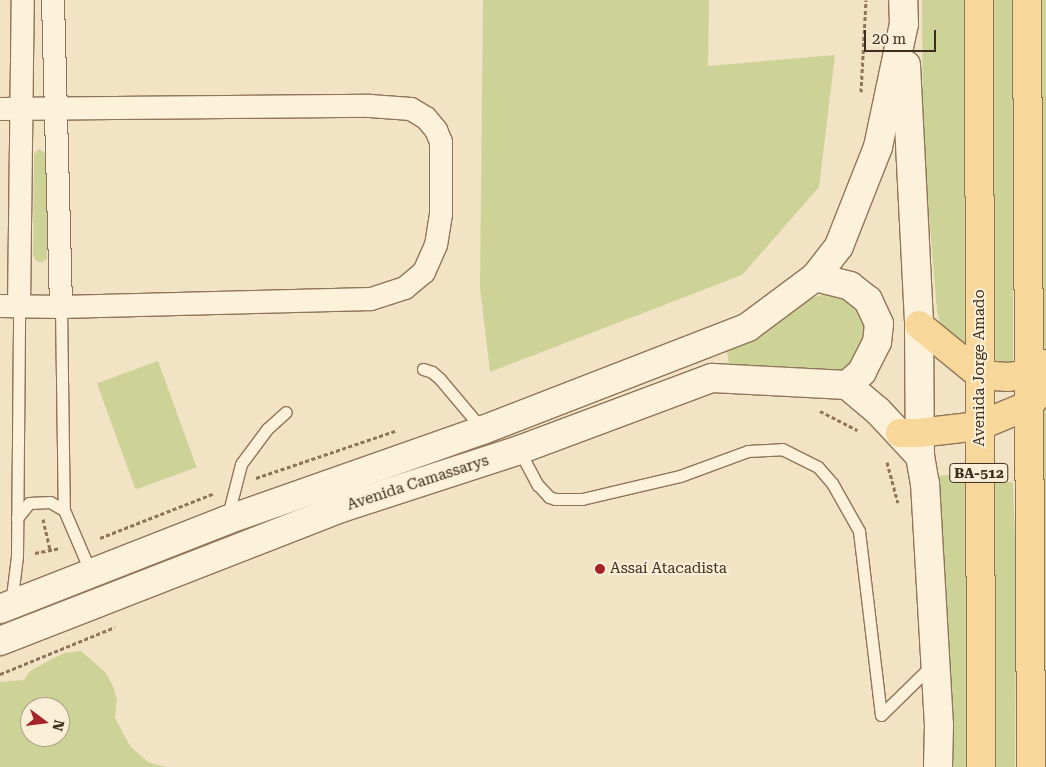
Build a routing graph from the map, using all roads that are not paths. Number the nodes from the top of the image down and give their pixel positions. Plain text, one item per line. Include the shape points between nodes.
1 (23, 0) edge
2 (53, 0) edge
3 (979, 0) edge
4 (1027, 0) edge
5 (904, 12) edge
6 (56, 108) junction
7 (11, 109) edge
8 (815, 277) junction
9 (10, 306) edge
10 (61, 307) junction
11 (919, 325) junction
12 (423, 368) dead end
13 (1040, 373) edge
14 (980, 375) junction
15 (847, 385) junction
16 (1029, 405) junction
17 (286, 412) dead end
18 (979, 426) junction
19 (483, 430) junction
20 (913, 441) junction
21 (519, 450) junction
22 (64, 510) junction
23 (17, 518) junction
24 (227, 520) junction
25 (91, 573) junction
26 (6, 607) edge
27 (0, 641) edge
28 (934, 663) junction
29 (938, 767) edge
30 (981, 767) edge
31 (1030, 767) edge

1 - 7 street
2 - 6 street
3 - 14 main road, Avenida Jorge Amado / BA-512
4 - 13 main road, BA-512
5 - 8 street, Avenida Camassarys via 878,147 840,246
5 - 11 street
6 - 7 street
6 - 10 street
6 - 10 street via 391,106 411,109 426,118 441,142 441,214 436,245 424,272 405,288 371,299
7 - 9 street
8 - 15 street via 850,286 868,300 879,324 877,342 862,372
8 - 19 street, Avenida Camassarys via 748,327
9 - 10 street
9 - 23 lane
10 - 22 lane
11 - 14 main road
11 - 20 street
12 - 19 lane via 440,379
13 - 14 main road via 1008,377
13 - 16 main road, BA-512
14 - 18 main road, Avenida Jorge Amado / BA-512
15 - 20 street
15 - 21 street, Avenida Camassarys via 712,378
16 - 18 main road
16 - 31 main road, BA-512
17 - 24 lane via 267,429 241,464
18 - 20 main road
18 - 30 main road, Avenida Jorge Amado / BA-512
19 - 24 street, Avenida Camassarys
20 - 28 street via 925,483
21 - 27 street, Avenida Camassarys via 341,508
21 - 28 lane via 538,485 555,499 582,499 680,476 748,451 768,448 782,449 818,466 832,483 859,531 881,715
22 - 23 lane via 50,502 29,503
22 - 25 lane
23 - 26 lane via 17,556
24 - 25 street, Avenida Camassarys
25 - 26 street, Avenida Camassarys
28 - 29 street via 939,725

